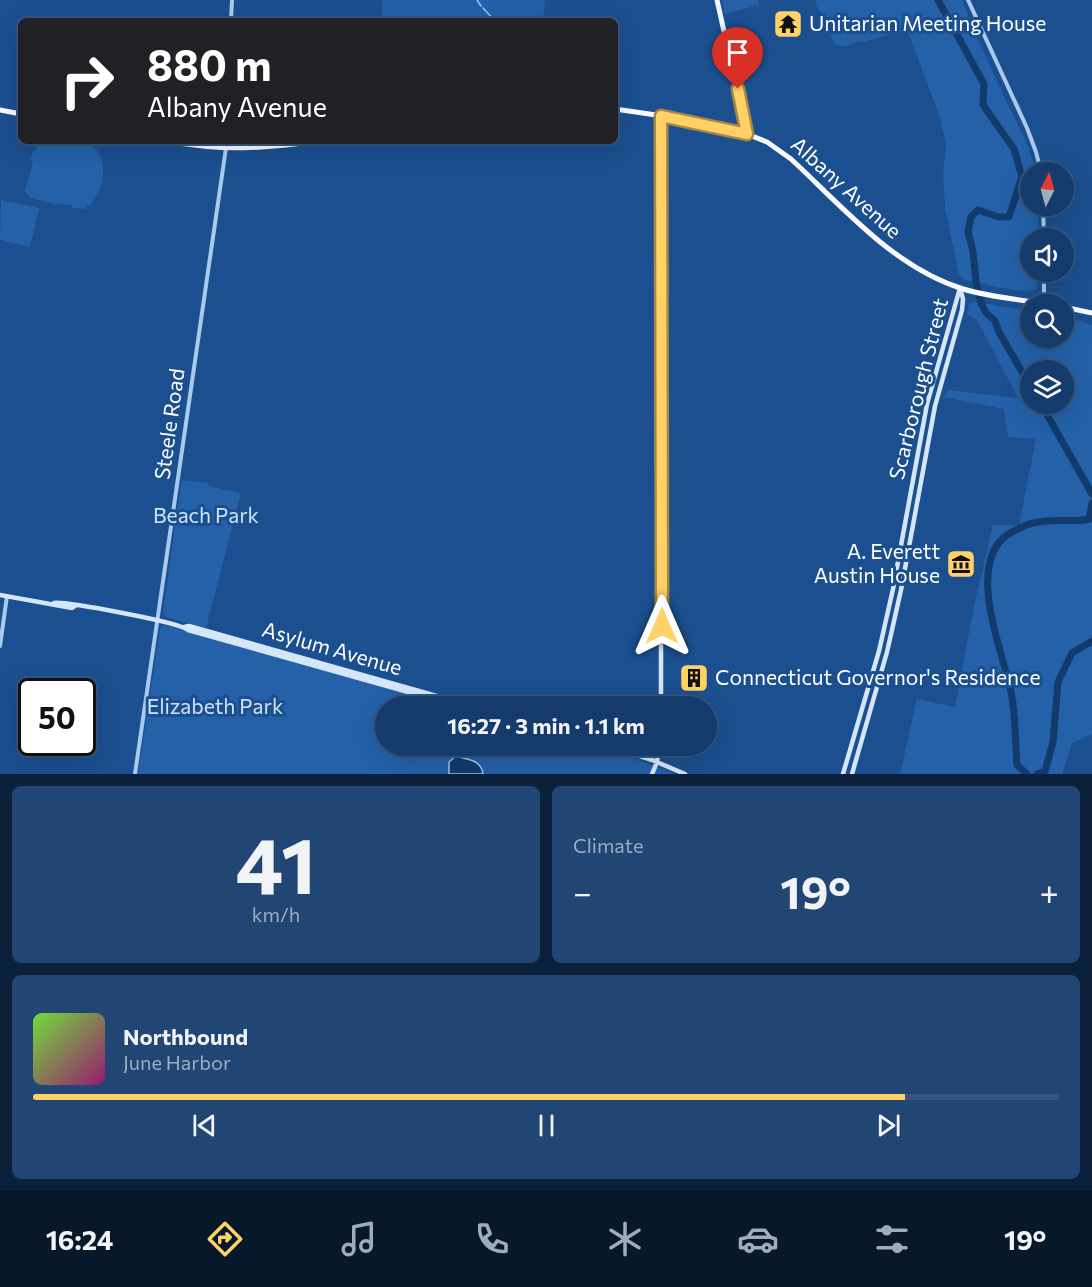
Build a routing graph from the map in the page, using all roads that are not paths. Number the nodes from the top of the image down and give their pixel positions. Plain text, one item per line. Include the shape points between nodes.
1 (231, 0) edge
2 (717, 0) edge
3 (968, 0) edge
4 (231, 18) edge
5 (618, 109) edge
6 (0, 110) edge
7 (18, 113) edge
8 (661, 116) junction
9 (747, 134) junction
10 (188, 144) edge
11 (227, 144) edge
12 (297, 144) edge
13 (226, 149) junction
14 (1038, 162) edge
15 (960, 288) junction
16 (1020, 300) edge
17 (1074, 310) edge
18 (1092, 314) edge
19 (927, 404) junction
20 (935, 406) junction
21 (918, 448) junction
22 (925, 451) junction
23 (906, 520) junction
24 (914, 521) junction
25 (893, 589) junction
26 (901, 590) junction
27 (0, 595) edge
28 (7, 596) junction
29 (158, 619) junction
30 (184, 627) junction
31 (0, 646) edge
32 (879, 651) junction
33 (887, 652) junction
34 (422, 696) edge
35 (437, 696) edge
36 (661, 696) edge
37 (859, 724) junction
38 (867, 727) junction
39 (638, 756) edge
40 (658, 756) edge
41 (657, 762) junction
42 (135, 774) edge
43 (652, 774) edge
44 (685, 774) edge
45 (843, 774) edge
46 (852, 774) edge

1 - 4 street
2 - 9 main road
3 - 14 street via 1027,128
5 - 8 highway, Albany Avenue
6 - 7 highway
8 - 9 highway, Albany Avenue
8 - 36 main road
9 - 15 highway, Albany Avenue via 791,159 900,258
10 - 13 highway
11 - 13 street, Steele Road
12 - 13 highway
13 - 29 street, Steele Road
15 - 16 highway, Albany Avenue
15 - 19 main road, Scarborough Street
15 - 20 main road, Scarborough Street via 961,314
17 - 18 highway
19 - 20 main road
19 - 21 main road, Scarborough Street
20 - 22 main road, Scarborough Street
21 - 22 main road
21 - 23 main road, Scarborough Street
22 - 24 main road, Scarborough Street
23 - 24 main road
23 - 25 main road, Scarborough Street
24 - 26 main road, Scarborough Street
25 - 26 main road
25 - 32 main road, Scarborough Street
26 - 33 main road, Scarborough Street
27 - 28 main road, Asylum Avenue
28 - 29 main road, Asylum Avenue
28 - 31 street
29 - 30 main road, Asylum Avenue
29 - 42 street, Steele Road
30 - 34 main road, Asylum Avenue
30 - 35 main road, Asylum Avenue
32 - 33 main road
32 - 37 main road, Scarborough Street
33 - 38 main road, Scarborough Street
37 - 38 main road
37 - 45 main road, Scarborough Street
38 - 46 main road, Scarborough Street
39 - 41 main road
40 - 41 main road
41 - 43 main road
41 - 44 main road

